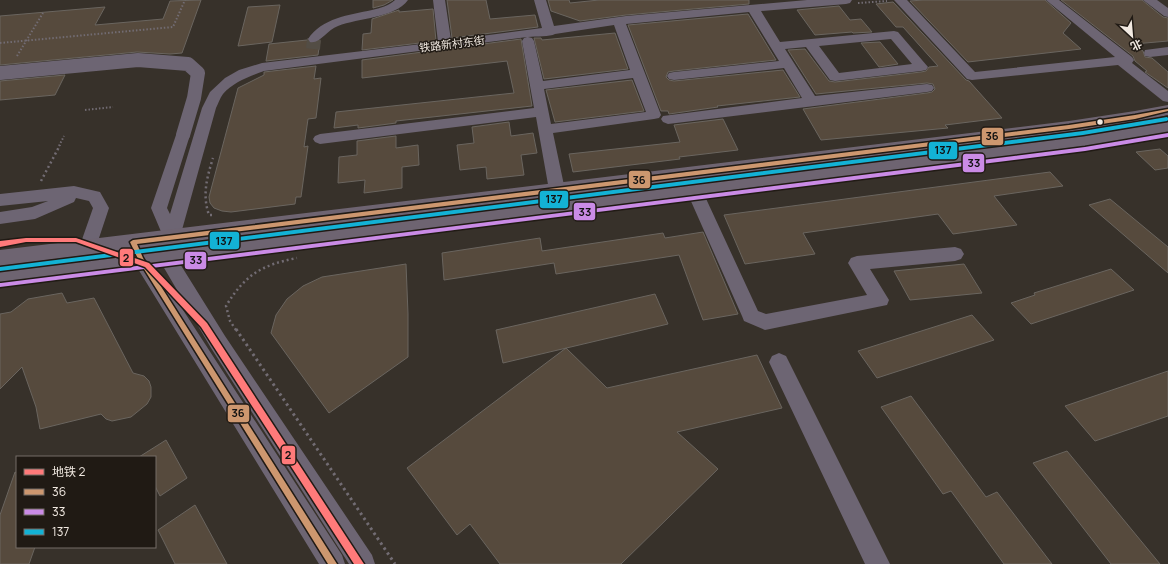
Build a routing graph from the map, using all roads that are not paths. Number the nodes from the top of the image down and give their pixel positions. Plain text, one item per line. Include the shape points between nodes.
1 (402, 0) edge
2 (439, 0) edge
3 (540, 0) edge
4 (846, 0) edge
5 (900, 0) edge
6 (1052, 0) edge
7 (1149, 0) edge
8 (753, 9) junction
9 (1168, 13) edge
10 (619, 22) junction
11 (550, 32) junction
12 (528, 41) dead end
13 (810, 43) junction
14 (444, 45) junction
15 (776, 46) junction
16 (313, 50) junction
17 (1168, 51) edge
18 (1150, 53) dead end
19 (788, 64) junction
20 (1125, 64) junction
21 (0, 73) edge
22 (637, 73) junction
23 (674, 76) dead end
24 (1006, 84) dead end
25 (537, 86) junction
26 (927, 88) dead end
27 (1168, 98) edge
28 (811, 101) junction
29 (542, 112) junction
30 (668, 119) dead end
31 (1167, 124) edge
32 (546, 129) junction
33 (320, 139) dead end
34 (557, 190) junction
35 (694, 190) junction
36 (94, 196) junction
37 (65, 198) junction
38 (0, 200) edge
39 (0, 207) edge
40 (0, 218) edge
41 (168, 247) junction
42 (88, 248) junction
43 (137, 250) junction
44 (955, 254) dead end
45 (0, 258) edge
46 (0, 277) edge
47 (779, 362) dead end
48 (333, 564) edge
49 (363, 564) edge
50 (878, 564) edge

1 - 16 street via 393,8 361,15 323,28
2 - 14 street
3 - 11 street
4 - 8 street, 铁路新村东街
5 - 20 street via 972,76
6 - 20 street via 1127,60
7 - 9 street
8 - 10 street, 铁路新村东街
8 - 15 street
10 - 11 street, 铁路新村东街
10 - 22 street
11 - 14 street, 铁路新村东街
12 - 25 street
13 - 13 street via 894,35 921,67 835,77
13 - 15 street
14 - 16 street, 铁路新村东街
15 - 19 street
16 - 41 street, 铁路新村东街 via 244,73 217,92 209,108
17 - 18 street
19 - 23 street
19 - 28 street
20 - 24 street
20 - 27 street
21 - 41 street, bridge via 138,60 188,64 198,73 194,98 159,208
22 - 25 street
22 - 32 street via 654,115
25 - 29 street
26 - 28 street
28 - 30 street
29 - 32 street
29 - 33 street
31 - 34 main road via 1146,114 1069,127
31 - 35 main road via 1084,141
32 - 34 street
34 - 41 main road
35 - 41 main road
35 - 44 street via 751,316 765,322 880,300 856,263
36 - 37 street
36 - 38 street via 74,192
36 - 42 street via 101,208
37 - 39 street
37 - 40 street via 35,213
41 - 43 main road
41 - 49 street via 218,342
42 - 43 main road
42 - 45 main road
43 - 46 main road
43 - 48 street
47 - 50 street

